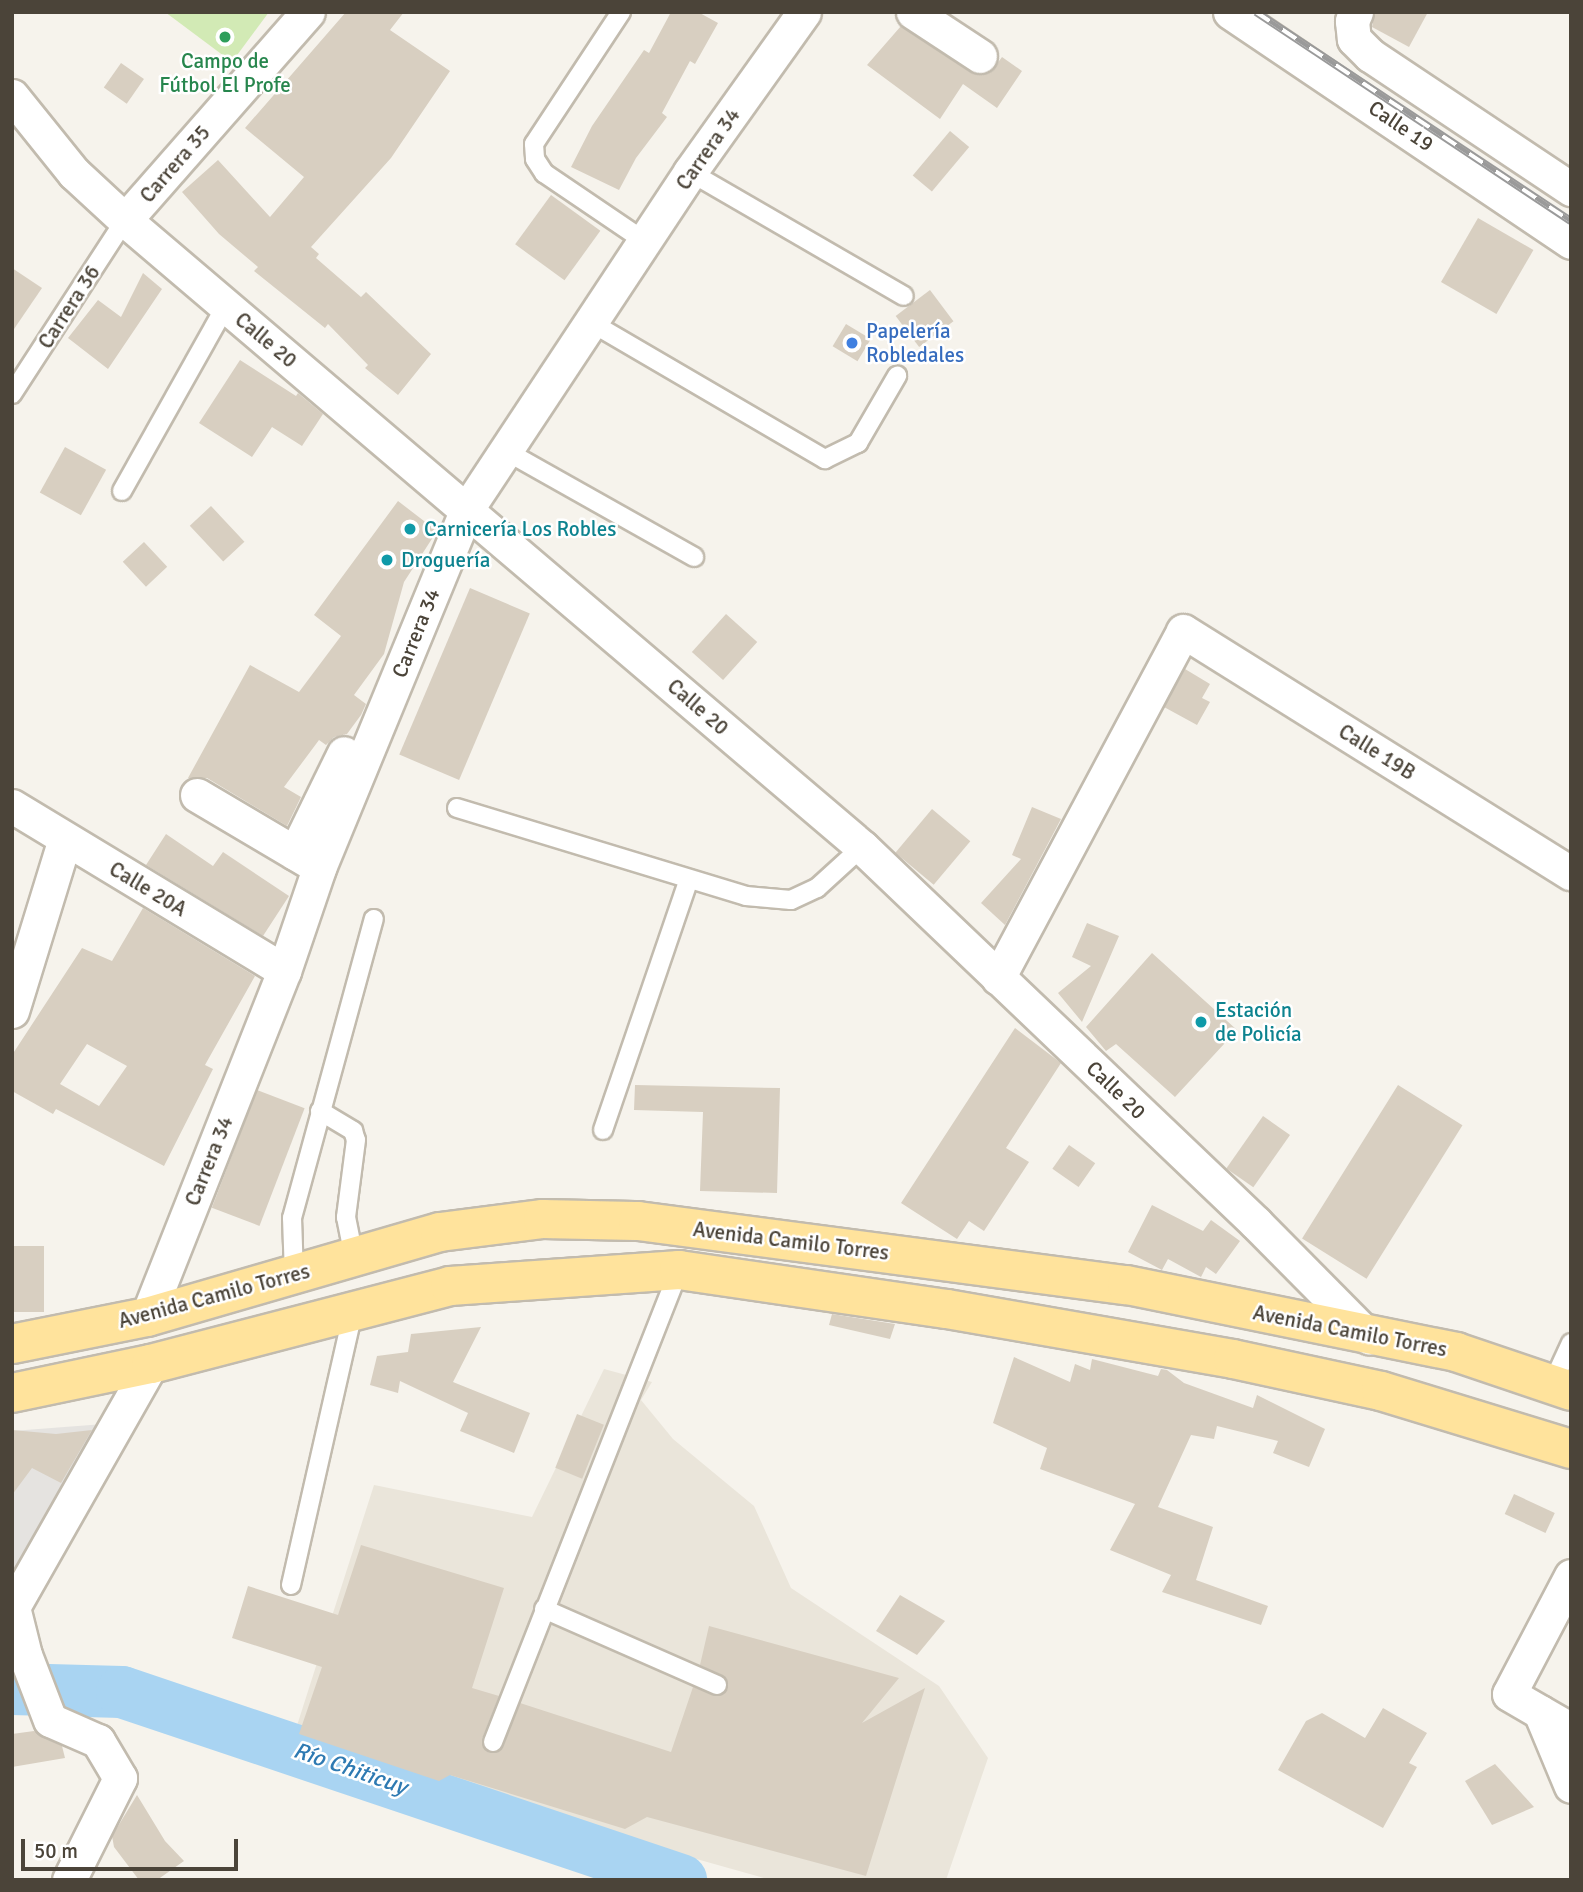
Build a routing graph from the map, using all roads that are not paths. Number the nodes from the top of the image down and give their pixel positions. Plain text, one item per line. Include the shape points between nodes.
1 (308, 12) edge
2 (621, 12) edge
3 (804, 12) edge
4 (914, 12) edge
5 (1230, 12) edge
6 (1355, 26) edge
7 (980, 56) dead end
8 (12, 96) edge
9 (691, 172) junction
10 (1571, 188) edge
11 (125, 220) junction
12 (646, 242) junction
13 (1571, 242) edge
14 (904, 296) dead end
15 (226, 306) junction
16 (592, 323) junction
17 (897, 376) dead end
18 (12, 394) edge
19 (506, 452) junction
20 (122, 491) dead end
21 (467, 509) junction
22 (694, 557) dead end
23 (197, 795) dead end
24 (12, 806) edge
25 (457, 808) dead end
26 (65, 839) junction
27 (862, 847) junction
28 (307, 860) junction
29 (1571, 873) edge
30 (689, 879) junction
31 (374, 919) dead end
32 (284, 971) junction
33 (998, 978) junction
34 (12, 1011) edge
35 (320, 1111) junction
36 (603, 1130) dead end
37 (354, 1257) junction
38 (679, 1270) junction
39 (294, 1275) junction
40 (353, 1313) junction
41 (147, 1317) junction
42 (1369, 1337) junction
43 (12, 1343) edge
44 (1571, 1343) edge
45 (151, 1364) junction
46 (1562, 1386) edge
47 (12, 1393) edge
48 (1571, 1449) edge
49 (1571, 1576) edge
50 (291, 1585) dead end
51 (544, 1609) junction
52 (718, 1685) dead end
53 (1540, 1712) junction
54 (1571, 1730) edge
55 (493, 1742) dead end
56 (1571, 1786) edge
57 (69, 1880) edge

1 - 11 street, Carrera 35
2 - 12 lane via 534,144 535,159 544,173
3 - 9 street, Carrera 34
4 - 7 street
5 - 13 street, Calle 19
6 - 10 street, Calle 19
8 - 11 street, Calle 20 via 74,173
9 - 12 street, Carrera 34
9 - 14 lane
11 - 15 street, Calle 20
11 - 18 lane, Carrera 36
12 - 16 street, Carrera 34
15 - 20 lane
15 - 21 street, Calle 20
16 - 17 lane via 825,459 858,443
16 - 19 street, Carrera 34
19 - 21 street, Carrera 34
19 - 22 lane
21 - 27 street, Calle 20
21 - 28 street, Carrera 34 via 377,726
23 - 28 street
24 - 26 street, Calle 20A
25 - 30 lane
26 - 32 street, Calle 20A
26 - 34 street
27 - 30 lane via 817,888 791,900 746,896
27 - 33 street, Calle 20
28 - 32 street, Carrera 34
29 - 33 street, Calle 19B via 1183,631
30 - 36 lane
31 - 35 lane
32 - 41 street, Carrera 34
33 - 42 street, Calle 20
35 - 37 lane via 353,1131 356,1140 346,1216
35 - 39 lane via 292,1218
37 - 39 main road, Avenida Camilo Torres
37 - 42 main road, Avenida Camilo Torres via 440,1232 498,1222 638,1221 1126,1285
38 - 40 main road, Avenida Camilo Torres via 450,1286
38 - 48 main road, Avenida Camilo Torres via 947,1309 1233,1359 1431,1404
38 - 51 lane
39 - 41 main road, Avenida Camilo Torres
40 - 45 main road, Avenida Camilo Torres
40 - 50 lane
41 - 43 main road, Avenida Camilo Torres
42 - 46 main road, Avenida Camilo Torres via 1456,1352
44 - 46 lane
45 - 47 main road, Avenida Camilo Torres
45 - 57 street via 13,1607 25,1655 50,1720 98,1741 120,1777
49 - 53 street via 1509,1694
51 - 52 lane
51 - 55 lane
53 - 54 street
53 - 56 street

